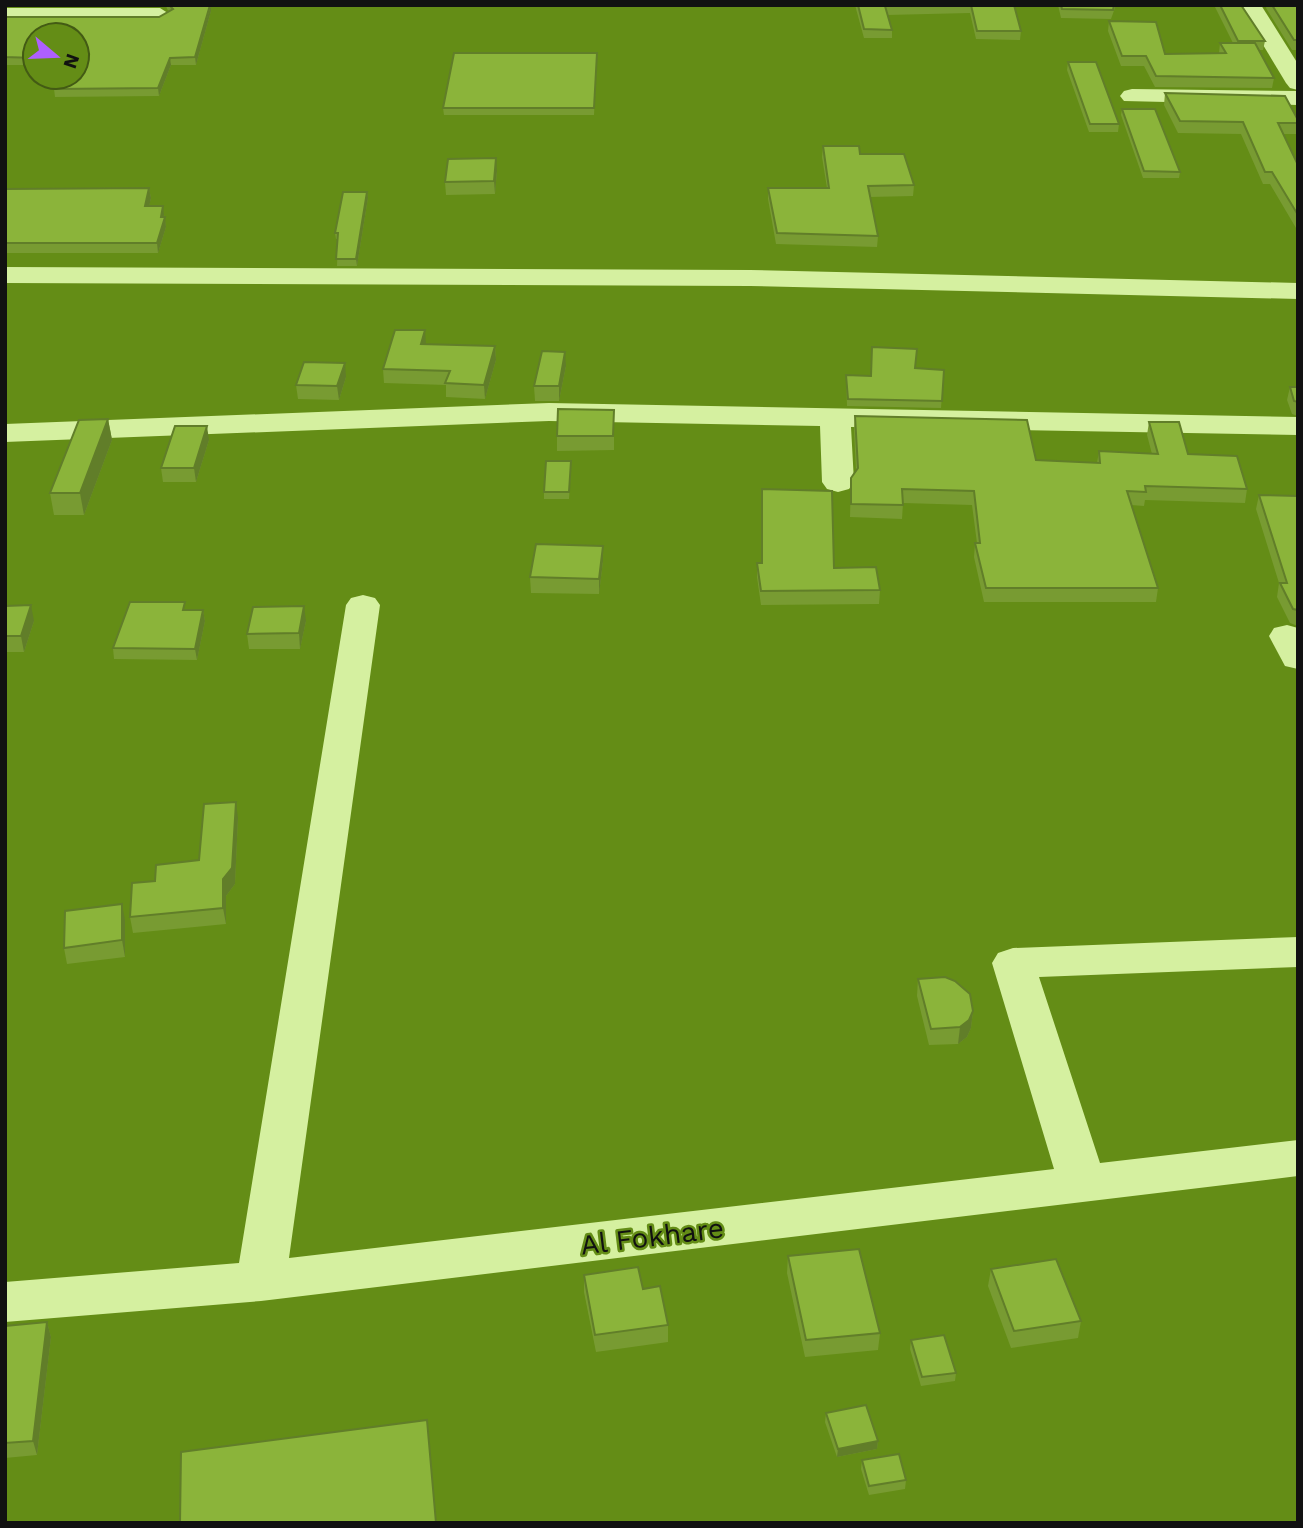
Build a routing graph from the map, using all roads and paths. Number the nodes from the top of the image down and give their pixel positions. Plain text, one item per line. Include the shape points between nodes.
1 (1251, 5) edge
2 (5, 15) edge
3 (160, 15) edge
4 (1298, 83) edge
5 (1132, 96) dead end
6 (1298, 98) edge
7 (5, 275) edge
8 (1298, 291) edge
9 (835, 415) junction
10 (1298, 426) edge
11 (5, 433) edge
12 (838, 482) dead end
13 (363, 605) dead end
14 (1298, 952) edge
15 (1298, 1158) edge
16 (1082, 1183) junction
17 (261, 1282) junction
18 (5, 1302) edge

1 - 4 street
2 - 3 street
5 - 6 street
7 - 8 street via 750,278
9 - 10 street
9 - 11 street via 549,412
9 - 12 street
13 - 17 street
14 - 16 street via 1013,963
15 - 16 street, Al Fokhare
16 - 17 street, Al Fokhare
17 - 18 street, Al Fokhare

